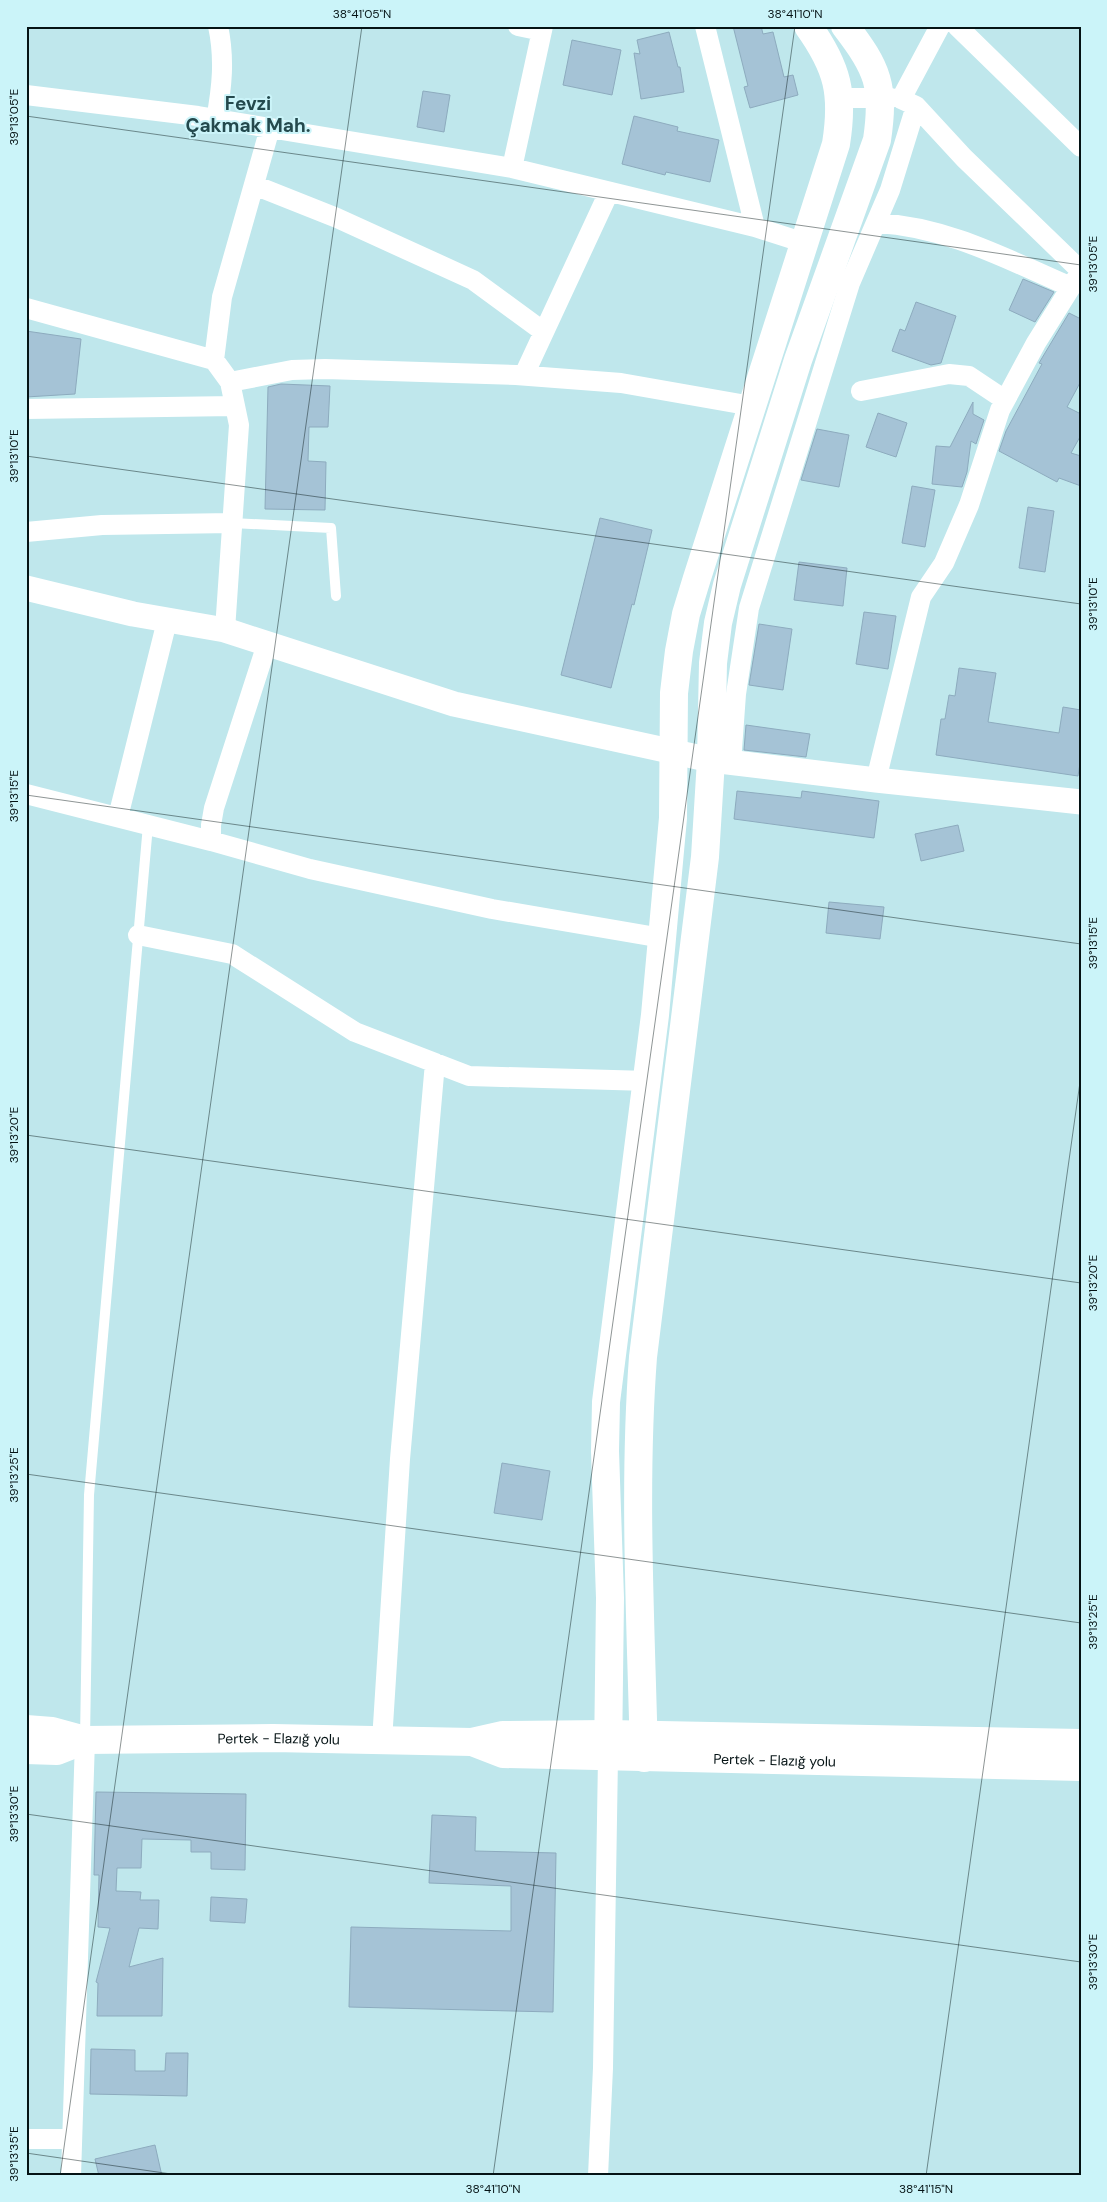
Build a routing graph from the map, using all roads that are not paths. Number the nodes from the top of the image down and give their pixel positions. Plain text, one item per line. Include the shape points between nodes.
1 (218, 26) edge
2 (518, 26) edge
3 (704, 26) edge
4 (808, 26) edge
5 (845, 26) edge
6 (940, 26) edge
7 (957, 26) edge
8 (542, 28) edge
9 (26, 95) edge
10 (840, 98) junction
11 (899, 100) junction
12 (216, 120) junction
13 (270, 128) junction
14 (1081, 147) edge
15 (512, 168) junction
16 (254, 185) junction
17 (610, 192) junction
18 (876, 222) junction
19 (754, 227) junction
20 (805, 242) junction
21 (1077, 277) edge
22 (26, 308) edge
23 (544, 332) junction
24 (214, 360) junction
25 (524, 375) junction
26 (230, 382) junction
27 (861, 391) dead end
28 (1005, 400) junction
29 (235, 406) junction
30 (752, 406) junction
31 (26, 409) edge
32 (232, 523) junction
33 (26, 532) edge
34 (26, 588) edge
35 (336, 596) dead end
36 (167, 621) junction
37 (225, 630) junction
38 (267, 644) junction
39 (673, 751) junction
40 (721, 762) junction
41 (876, 780) junction
42 (26, 794) edge
43 (1081, 802) edge
44 (118, 818) junction
45 (148, 825) junction
46 (211, 841) junction
47 (138, 935) junction
48 (662, 938) junction
49 (435, 1063) junction
50 (648, 1081) junction
51 (26, 1729) edge
52 (85, 1740) junction
53 (382, 1741) junction
54 (1081, 1743) edge
55 (608, 1746) junction
56 (644, 1746) junction
57 (26, 1750) edge
58 (1081, 1767) edge
59 (71, 2139) junction
60 (26, 2140) edge
61 (71, 2176) edge
62 (598, 2176) edge

1 - 12 street via 224,71
2 - 8 street
3 - 19 street
4 - 10 main road via 827,55
5 - 11 main road via 872,63 878,82
6 - 11 street
7 - 14 street
8 - 15 street
9 - 12 street
10 - 11 street
10 - 20 main road via 836,144
11 - 18 street via 902,157
11 - 21 street via 964,158
11 - 40 main road via 881,114 877,140 798,360 727,585 713,662
12 - 13 street
13 - 15 street
13 - 16 street
15 - 17 street
16 - 23 street via 337,218 473,280
16 - 24 street via 222,296
17 - 19 street
17 - 23 street
18 - 21 street via 924,228
18 - 40 street via 850,283 749,608 736,694
19 - 20 street
20 - 30 main road
21 - 28 street
22 - 24 street
23 - 25 street
24 - 26 street
25 - 26 street via 325,369 292,370
25 - 30 street via 621,383
26 - 29 street
27 - 28 street via 948,374 969,376
28 - 41 street via 969,505 944,563 921,598
29 - 31 street
29 - 32 street via 239,425
30 - 39 main road via 686,614 674,693
32 - 33 street via 102,525
32 - 35 lane via 331,528
32 - 37 street
34 - 36 street
36 - 37 street
36 - 44 street
37 - 38 street
38 - 39 street via 454,704
38 - 46 street via 214,808
39 - 40 street
39 - 48 main road via 674,818
40 - 41 street
40 - 56 main road via 705,857 642,1357 637,1472
41 - 43 street
42 - 44 street
44 - 45 street
45 - 46 street
45 - 47 lane
46 - 48 street via 310,869 492,909
47 - 49 street via 232,954 354,1032
47 - 52 lane via 89,1495
48 - 50 main road
49 - 50 street via 469,1076
49 - 53 street via 400,1459
50 - 55 main road via 606,1402 610,1598
51 - 52 main road via 52,1731
52 - 53 main road, Pertek - Elazığ yolu via 273,1738
52 - 57 main road via 57,1751
52 - 59 street
53 - 55 main road, Pertek - Elazığ yolu via 472,1742 503,1734
54 - 56 main road, Pertek - Elazığ yolu
55 - 56 main road, Pertek - Elazığ yolu
55 - 62 street
56 - 58 main road, Pertek - Elazığ yolu
59 - 60 street
59 - 61 street

